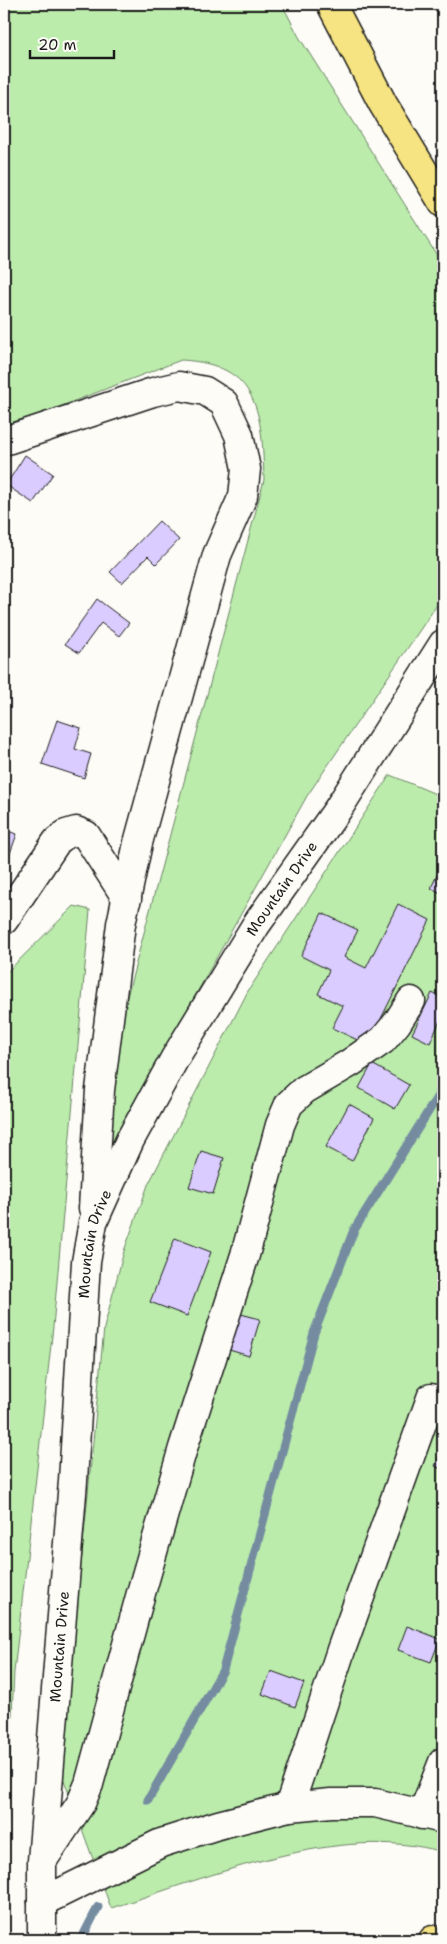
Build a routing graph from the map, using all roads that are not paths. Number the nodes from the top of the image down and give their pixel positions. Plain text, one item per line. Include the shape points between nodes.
1 (332, 4) edge
2 (443, 204) edge
3 (4, 441) edge
4 (443, 644) edge
5 (127, 899) junction
6 (4, 920) edge
7 (411, 1001) dead end
8 (93, 1222) junction
9 (431, 1398) dead end
10 (443, 1762) edge
11 (288, 1807) junction
12 (433, 1817) edge
13 (42, 1861) junction
14 (42, 1902) junction
15 (42, 1940) edge
16 (432, 1940) edge
17 (443, 1940) edge

1 - 2 main road via 383,104
3 - 5 street via 179,386 205,391 224,403 240,435 246,469 244,496 217,555 138,843
4 - 8 street, Mountain Drive via 338,808 246,941 175,1058 134,1131
5 - 6 street via 94,845 86,835 76,831 57,841
5 - 8 street via 100,1090
7 - 13 street via 383,1040 304,1090 289,1104 143,1584 89,1784 81,1803
8 - 13 street, Mountain Drive via 86,1262 73,1481
9 - 11 street
10 - 12 street
11 - 12 street via 376,1803
11 - 14 street via 161,1843
13 - 14 street, Mountain Drive
14 - 15 street, Mountain Drive
16 - 17 main road

